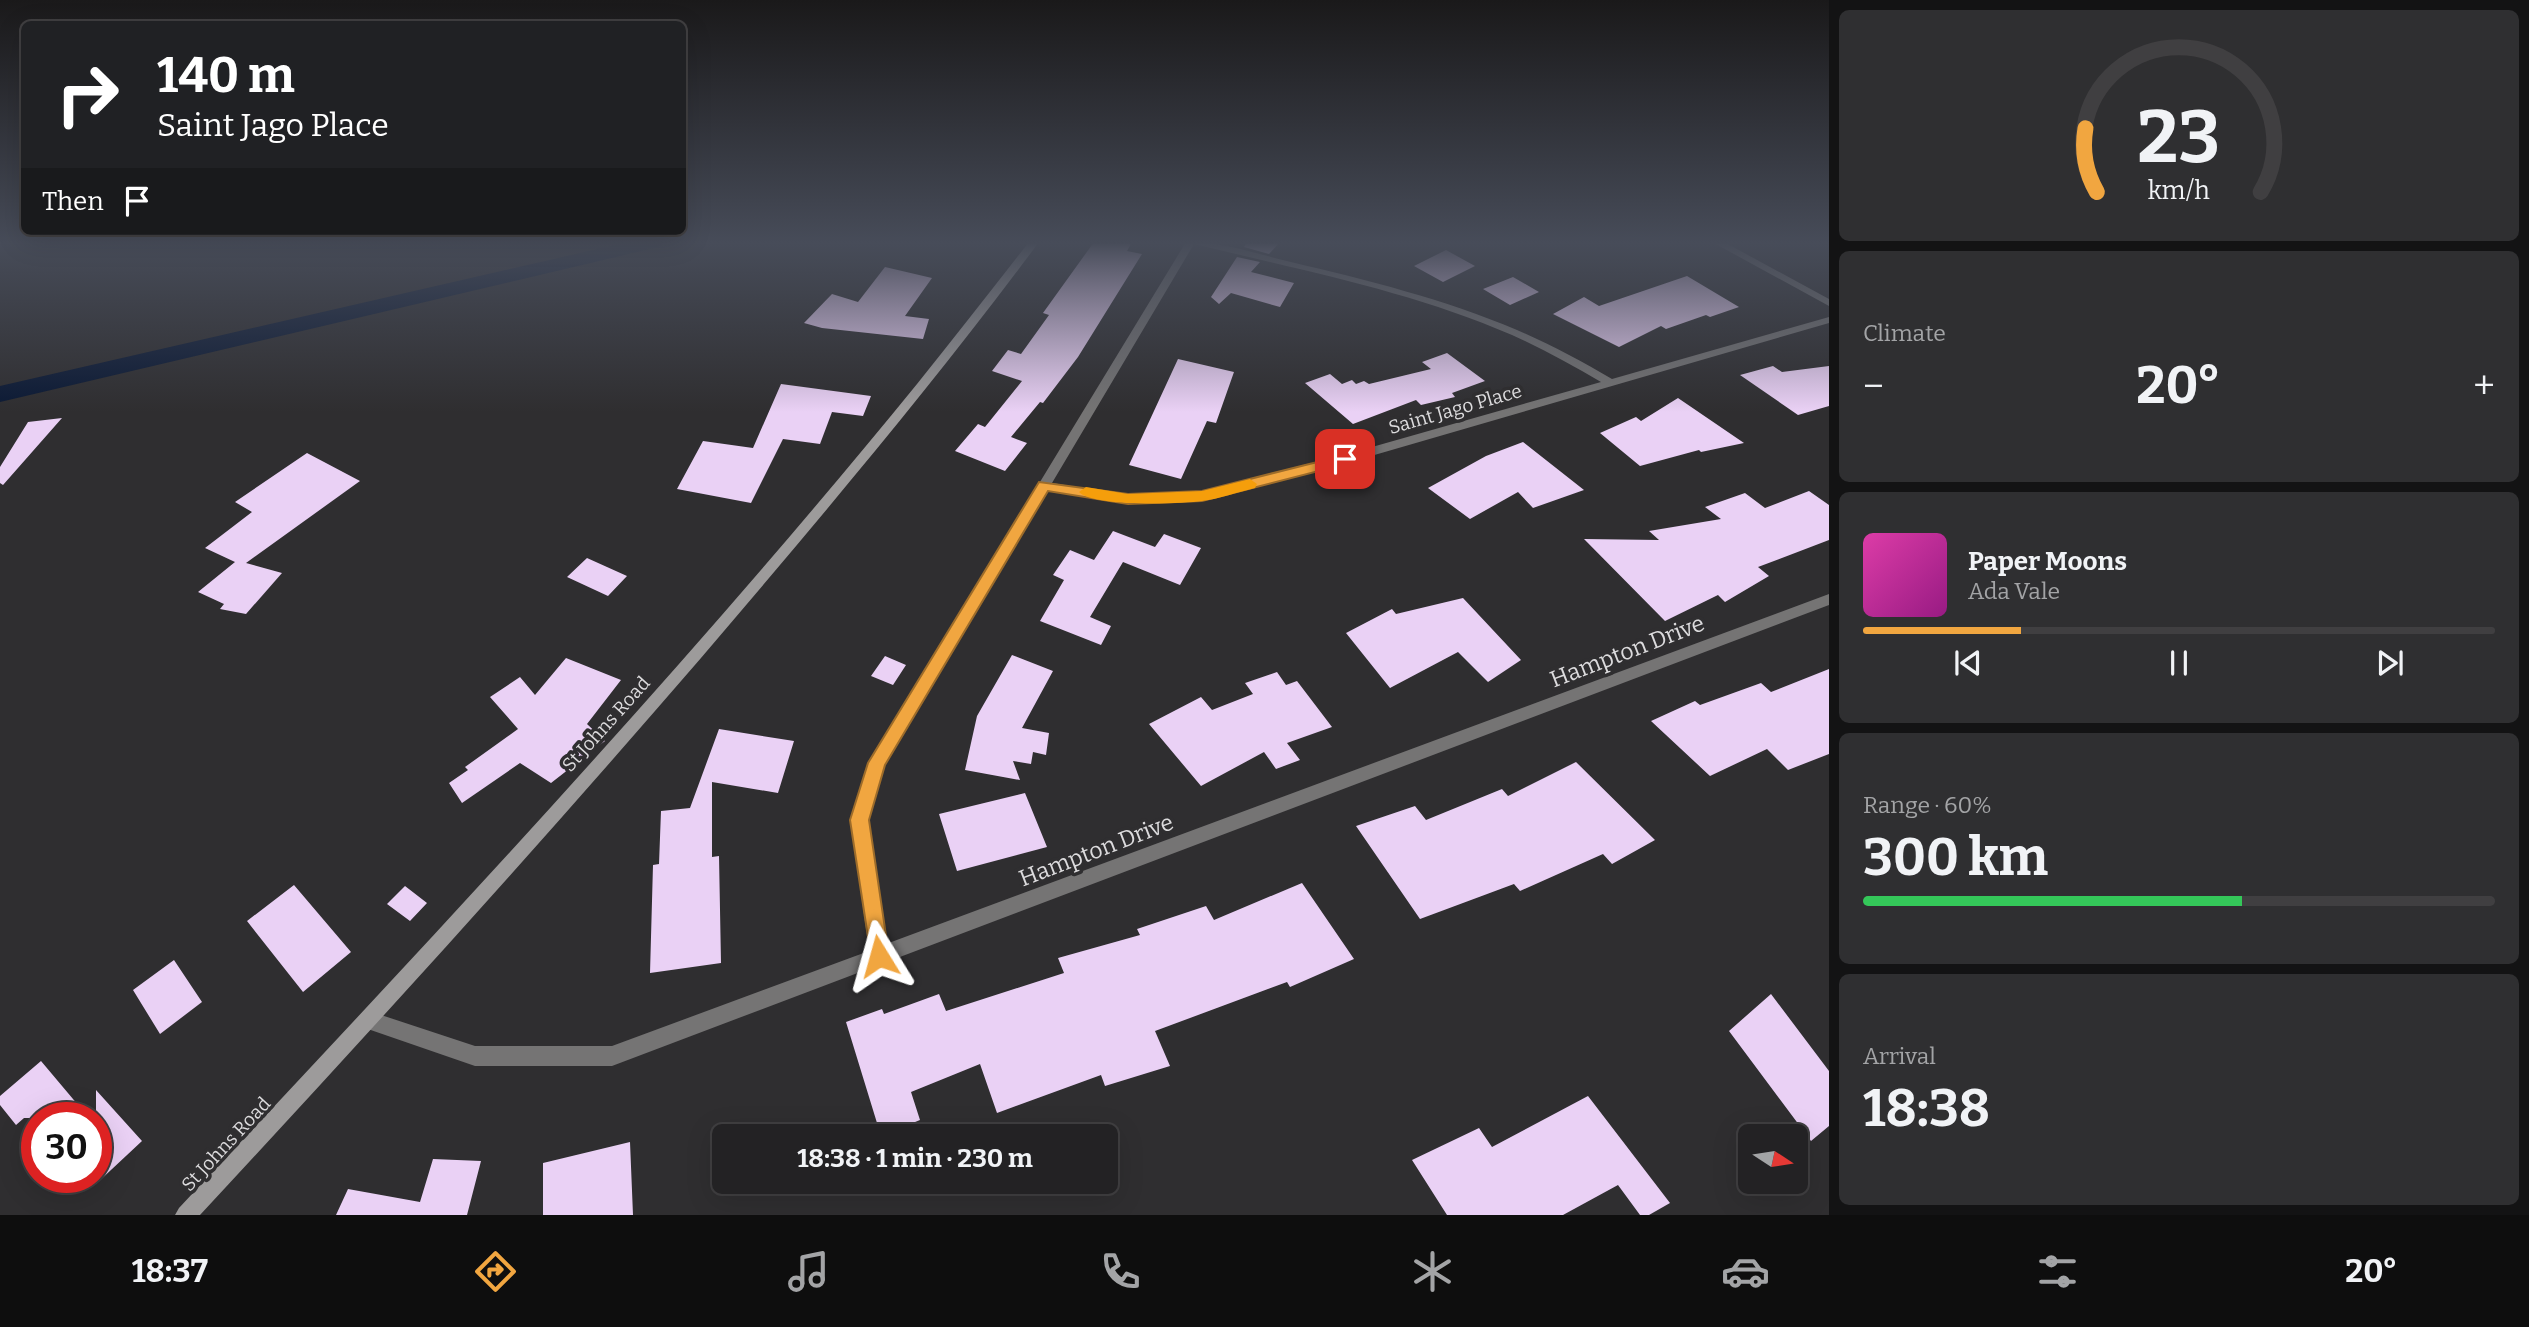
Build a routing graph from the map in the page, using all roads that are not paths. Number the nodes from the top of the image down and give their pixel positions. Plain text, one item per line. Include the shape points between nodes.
1 (990, 299) edge
2 (1157, 299) edge
3 (1412, 299) edge
4 (1829, 320) edge
5 (1610, 382) junction
6 (1044, 486) junction
7 (1829, 599) edge
8 (879, 956) junction
9 (369, 1020) junction
10 (186, 1215) edge

1 - 9 street, St Johns Road via 741,601
2 - 6 street
3 - 5 street via 1495,323 1561,352
4 - 5 street, Saint Jago Place
5 - 6 street, Saint Jago Place via 1202,496 1128,499
6 - 8 street via 877,763 859,820
7 - 8 street, Hampton Drive
8 - 9 street, Hampton Drive via 612,1056 475,1056
9 - 10 street, St Johns Road

